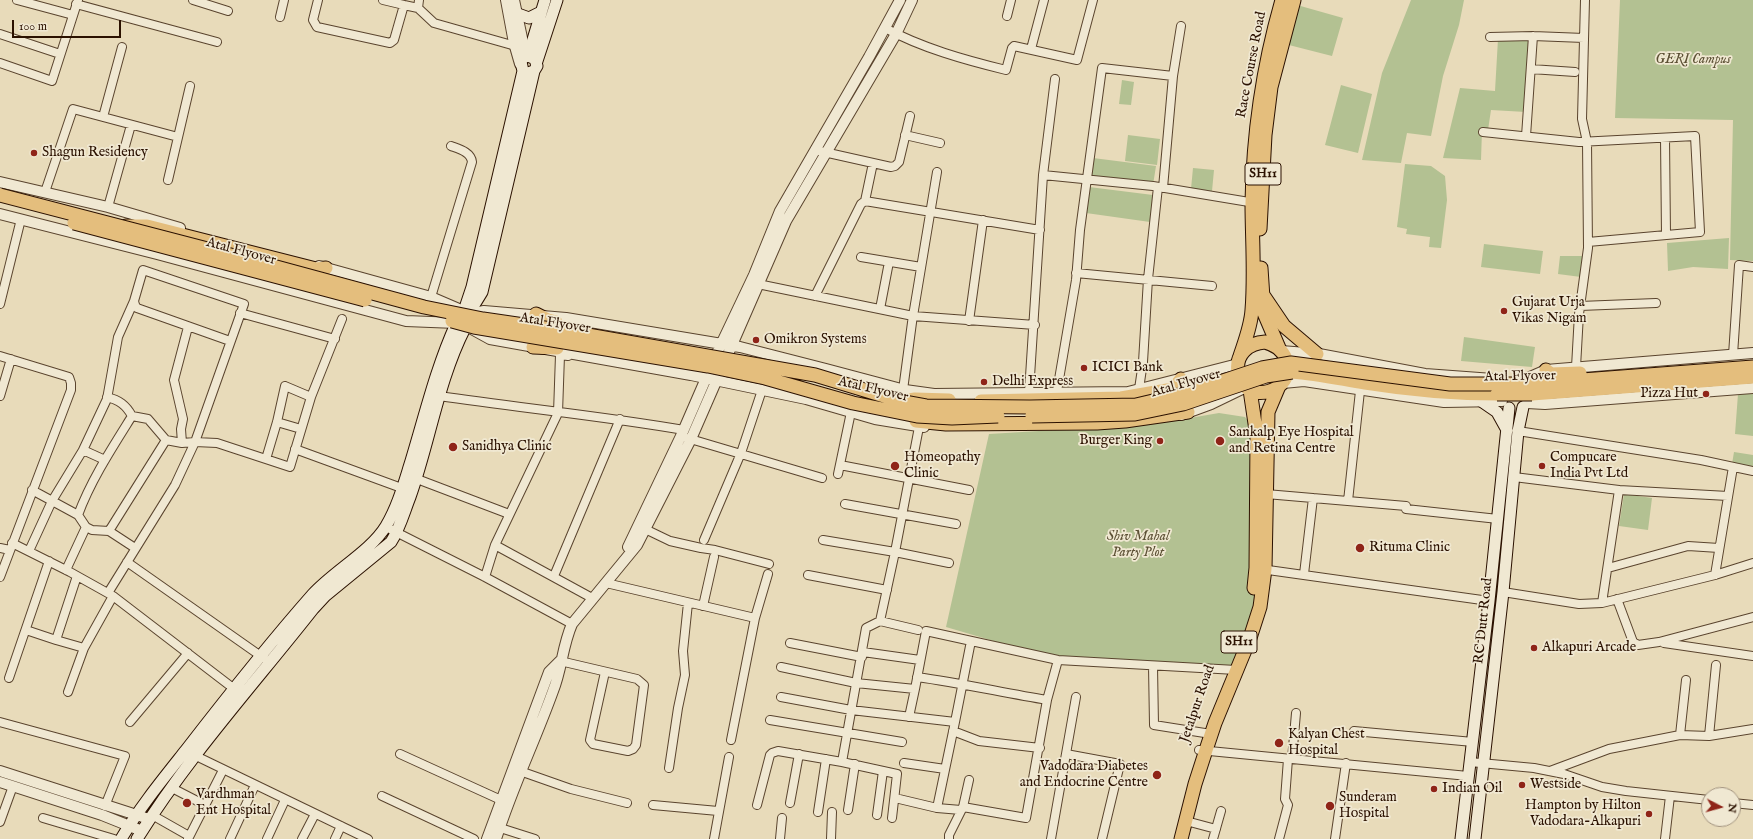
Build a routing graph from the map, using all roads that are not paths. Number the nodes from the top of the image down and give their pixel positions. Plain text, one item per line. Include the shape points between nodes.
1 (17, 0) edge
2 (192, 0) edge
3 (284, 0) edge
4 (318, 0) edge
5 (384, 0) edge
6 (506, 0) edge
7 (514, 0) edge
8 (545, 0) edge
9 (557, 0) edge
10 (900, 0) edge
11 (912, 0) edge
12 (1011, 0) edge
13 (1044, 0) edge
14 (1092, 0) edge
15 (1282, 0) edge
16 (1294, 0) edge
17 (1585, 0) edge
18 (77, 2) edge
19 (418, 4) edge
20 (404, 5) junction
21 (228, 11) dead end
22 (541, 12) junction
23 (518, 14) junction
24 (73, 15) junction
25 (1007, 16) dead end
26 (280, 17) dead end
27 (1181, 26) dead end
28 (885, 28) junction
29 (0, 34) edge
30 (896, 34) junction
31 (1533, 36) junction
32 (1490, 37) dead end
33 (1584, 38) junction
34 (217, 42) dead end
35 (122, 47) dead end
36 (1031, 49) junction
37 (60, 54) junction
38 (526, 59) junction
39 (0, 63) edge
40 (1531, 69) junction
41 (1575, 72) dead end
42 (1174, 76) junction
43 (1055, 79) dead end
44 (190, 86) dead end
45 (910, 116) dead end
46 (103, 117) junction
47 (131, 125) junction
48 (1483, 132) dead end
49 (906, 135) junction
50 (1526, 136) junction
51 (178, 137) junction
52 (1665, 138) junction
53 (1587, 142) junction
54 (940, 143) dead end
55 (451, 146) dead end
56 (815, 150) junction
57 (827, 153) junction
58 (873, 163) junction
59 (937, 172) dead end
60 (1043, 175) junction
61 (168, 180) dead end
62 (1088, 180) junction
63 (0, 182) edge
64 (1160, 187) junction
65 (45, 192) junction
66 (0, 195) edge
67 (865, 201) junction
68 (1257, 203) junction
69 (0, 204) edge
70 (108, 208) junction
71 (930, 211) junction
72 (0, 214) edge
73 (21, 219) junction
74 (983, 220) junction
75 (121, 226) junction
76 (1040, 230) junction
77 (1666, 235) junction
78 (1588, 242) junction
79 (861, 257) dead end
80 (889, 262) junction
81 (921, 267) junction
82 (1753, 267) edge
83 (321, 269) junction
84 (1076, 273) junction
85 (1148, 280) junction
86 (754, 283) junction
87 (1212, 286) dead end
88 (1262, 294) junction
89 (815, 296) junction
90 (431, 297) junction
91 (134, 301) junction
92 (1656, 303) dead end
93 (0, 304) edge
94 (1580, 306) junction
95 (880, 309) junction
96 (467, 310) junction
97 (240, 313) junction
98 (536, 314) junction
99 (913, 316) junction
100 (342, 320) dead end
101 (969, 321) junction
102 (461, 325) junction
103 (1035, 325) junction
104 (188, 327) junction
105 (335, 339) junction
106 (230, 341) junction
107 (726, 345) junction
108 (533, 347) junction
109 (1280, 350) junction
110 (1317, 354) junction
111 (1753, 354) edge
112 (1733, 355) junction
113 (0, 356) edge
114 (11, 359) junction
115 (1753, 359) edge
116 (1239, 360) junction
117 (1576, 367) junction
118 (1753, 367) edge
119 (784, 369) junction
120 (1551, 372) junction
121 (1753, 377) edge
122 (705, 379) junction
123 (1181, 379) junction
124 (1508, 380) junction
125 (1523, 380) junction
126 (716, 381) junction
127 (785, 384) junction
128 (1281, 384) junction
129 (1753, 384) edge
130 (1753, 388) edge
131 (1139, 389) junction
132 (1248, 389) junction
133 (762, 390) junction
134 (1057, 391) junction
135 (1360, 391) dead end
136 (1029, 392) junction
137 (0, 396) edge
138 (439, 396) junction
139 (107, 397) junction
140 (311, 397) junction
141 (1530, 400) junction
142 (1482, 401) junction
143 (904, 402) junction
144 (1506, 404) junction
145 (1546, 404) junction
146 (851, 412) junction
147 (1188, 412) junction
148 (558, 413) junction
149 (132, 416) junction
150 (620, 419) junction
151 (277, 422) junction
152 (919, 427) junction
153 (301, 429) junction
154 (1512, 431) junction
155 (685, 435) junction
156 (1262, 438) junction
157 (166, 440) junction
158 (195, 442) junction
159 (182, 443) junction
160 (296, 449) junction
161 (83, 450) junction
162 (741, 453) junction
163 (266, 459) junction
164 (105, 460) junction
165 (840, 465) junction
166 (1733, 467) junction
167 (1753, 472) edge
168 (838, 474) dead end
169 (1514, 477) junction
170 (822, 478) dead end
171 (909, 478) junction
172 (417, 479) junction
173 (32, 490) junction
174 (407, 490) junction
175 (969, 490) dead end
176 (1619, 490) junction
177 (1266, 494) junction
178 (1728, 496) junction
179 (1313, 498) junction
180 (52, 501) junction
181 (1348, 501) junction
182 (845, 504) dead end
183 (509, 514) junction
184 (902, 514) junction
185 (78, 515) junction
186 (1498, 519) junction
187 (956, 524) dead end
188 (386, 527) junction
189 (86, 528) junction
190 (645, 529) junction
191 (109, 531) junction
192 (397, 533) junction
193 (704, 540) dead end
194 (824, 540) dead end
195 (495, 545) junction
196 (11, 547) junction
197 (0, 548) edge
198 (135, 548) junction
199 (1719, 548) junction
200 (28, 551) junction
201 (895, 552) junction
202 (714, 557) dead end
203 (49, 561) junction
204 (127, 562) junction
205 (621, 563) junction
206 (949, 563) dead end
207 (1753, 563) edge
208 (769, 564) dead end
209 (1608, 568) junction
210 (1261, 569) junction
211 (66, 570) junction
212 (768, 574) dead end
213 (808, 574) dead end
214 (1304, 574) junction
215 (1715, 575) junction
216 (77, 576) junction
217 (554, 576) junction
218 (0, 577) edge
219 (485, 577) junction
220 (606, 583) junction
221 (887, 590) junction
222 (1503, 592) junction
223 (110, 594) junction
224 (592, 598) junction
225 (1617, 599) junction
226 (1490, 601) junction
227 (688, 603) junction
228 (1602, 603) junction
229 (703, 606) junction
230 (1753, 617) edge
231 (755, 618) junction
232 (880, 621) junction
233 (572, 624) junction
234 (26, 630) junction
235 (918, 630) dead end
236 (56, 640) junction
237 (971, 641) junction
238 (1659, 642) junction
239 (790, 643) dead end
240 (84, 648) junction
241 (188, 653) junction
242 (1753, 654) edge
243 (261, 655) junction
244 (862, 655) junction
245 (920, 660) junction
246 (1058, 660) junction
247 (560, 662) junction
248 (270, 663) junction
249 (1716, 665) dead end
250 (1153, 666) junction
251 (781, 667) dead end
252 (1232, 669) junction
253 (605, 672) junction
254 (917, 677) junction
255 (9, 678) dead end
256 (1686, 680) dead end
257 (856, 683) junction
258 (963, 683) junction
259 (233, 688) junction
260 (915, 689) junction
261 (68, 692) dead end
262 (781, 697) dead end
263 (1076, 697) dead end
264 (1047, 700) junction
265 (851, 710) junction
266 (1296, 713) dead end
267 (909, 717) junction
268 (770, 720) dead end
269 (0, 722) edge
270 (130, 722) dead end
271 (955, 722) junction
272 (1753, 729) edge
273 (953, 731) junction
274 (1354, 731) dead end
275 (847, 733) junction
276 (1208, 734) junction
277 (1680, 735) junction
278 (1709, 736) junction
279 (731, 740) dead end
280 (902, 742) dead end
281 (1473, 742) junction
282 (1040, 748) junction
283 (1202, 750) junction
284 (400, 754) dead end
285 (799, 754) junction
286 (1066, 754) junction
287 (196, 756) junction
288 (729, 757) dead end
289 (826, 759) junction
290 (1290, 759) junction
291 (842, 762) junction
292 (1470, 762) junction
293 (904, 763) dead end
294 (1346, 763) junction
295 (1484, 763) junction
296 (855, 764) junction
297 (669, 768) dead end
298 (945, 769) junction
299 (223, 770) junction
300 (516, 770) junction
301 (0, 771) edge
302 (883, 771) junction
303 (1550, 771) junction
304 (1468, 776) junction
305 (969, 780) dead end
306 (0, 782) edge
307 (255, 785) junction
308 (13, 786) junction
309 (172, 788) junction
310 (382, 796) dead end
311 (1670, 796) junction
312 (895, 798) junction
313 (1701, 799) edge
314 (285, 800) junction
315 (501, 800) junction
316 (627, 803) dead end
317 (790, 803) dead end
318 (1741, 804) edge
319 (205, 805) junction
320 (653, 805) dead end
321 (757, 805) dead end
322 (1753, 805) edge
323 (105, 806) junction
324 (937, 808) junction
325 (962, 809) junction
326 (848, 810) dead end
327 (718, 811) junction
328 (1221, 811) dead end
329 (818, 812) dead end
330 (832, 812) dead end
331 (136, 814) junction
332 (315, 814) junction
333 (877, 815) dead end
334 (150, 817) junction
335 (42, 818) dead end
336 (782, 818) dead end
337 (892, 818) dead end
338 (1186, 821) junction
339 (0, 822) edge
340 (129, 825) junction
341 (341, 826) junction
342 (496, 827) junction
343 (1216, 828) junction
344 (140, 835) edge
345 (189, 838) edge
346 (114, 839) edge
347 (121, 839) edge
348 (230, 839) edge
349 (267, 839) edge
350 (302, 839) edge
351 (334, 839) edge
352 (366, 839) edge
353 (474, 839) edge
354 (487, 839) edge
355 (496, 839) edge
356 (535, 839) edge
357 (714, 839) edge
358 (780, 839) edge
359 (831, 839) edge
360 (949, 839) edge
361 (1051, 839) edge
362 (1102, 839) edge
363 (1174, 839) edge
364 (1181, 839) edge
365 (1213, 839) edge
366 (1280, 839) edge
367 (1335, 839) edge
368 (1461, 839) edge
369 (1475, 839) edge
370 (1665, 839) edge

1 - 24 street
2 - 21 street
3 - 26 street
4 - 20 street via 313,20 317,27 390,43 394,40
5 - 20 street
6 - 38 street
7 - 23 street
8 - 22 main road
9 - 38 main road
10 - 28 street
11 - 30 street
12 - 25 street
13 - 36 street
14 - 36 street via 1077,60
15 - 68 main road, Race Course Road / SH11 via 1258,107
16 - 68 main road, Race Course Road / SH11 via 1270,88
17 - 33 street
18 - 24 street
18 - 34 street
19 - 20 street
19 - 38 street via 434,23
22 - 23 main road via 529,18
22 - 38 main road
23 - 38 street
24 - 37 street
27 - 42 street
28 - 30 street
28 - 56 street
29 - 37 street
30 - 36 street via 1006,70 1012,48 1018,45
30 - 57 street
31 - 32 street
31 - 33 street
31 - 40 street
33 - 53 street via 1582,119
35 - 46 street
37 - 39 street via 52,81
38 - 96 main road
40 - 41 street
40 - 50 street
42 - 62 street via 1102,68
42 - 64 street
43 - 60 street
44 - 51 street
45 - 49 street
46 - 47 street
46 - 65 street via 73,109
47 - 51 street
47 - 70 street
48 - 50 street
49 - 54 street
49 - 58 street via 898,165 891,167
50 - 53 street
51 - 61 street
52 - 53 street
52 - 77 street
52 - 77 street via 1695,136 1700,232
53 - 78 street
55 - 90 street via 467,153 472,162
56 - 57 street
56 - 86 street via 780,211
57 - 58 street
57 - 86 street via 789,216
58 - 67 street
59 - 71 street
60 - 62 street
60 - 76 street
62 - 64 street
62 - 84 street
63 - 65 street
64 - 68 street
64 - 85 street
65 - 70 street
66 - 75 main road, Atal Flyover, bridge
67 - 71 street
67 - 89 street
68 - 88 main road, Race Course Road / SH11
68 - 116 main road, Race Course Road / SH11 via 1252,310
69 - 127 main road, Atal Flyover, bridge via 302,285 474,327 708,366
70 - 83 street
71 - 74 street
71 - 81 street
72 - 73 street
73 - 93 street
73 - 102 street via 406,321
74 - 76 street
74 - 101 street
75 - 83 main road, bridge via 147,226
75 - 119 main road, Atal Flyover, bridge via 451,313
76 - 103 street
77 - 78 street
78 - 94 street
79 - 80 street
80 - 81 street
80 - 95 street
81 - 99 street
82 - 112 street via 1739,265
83 - 90 street
84 - 85 street
84 - 134 street
85 - 87 street
85 - 131 street
86 - 89 street
86 - 107 street
88 - 109 main road, Race Course Road / SH11 via 1264,313
88 - 110 main road via 1284,326
89 - 95 street
90 - 96 street
91 - 97 street via 143,270 244,304
91 - 104 street via 137,308
91 - 139 street via 118,337
92 - 94 street
94 - 117 street
95 - 99 street
96 - 98 street
96 - 102 main road via 455,314
96 - 102 main road via 473,322
97 - 105 street
97 - 106 street
98 - 107 street
98 - 119 main road via 556,322 743,356 776,364
99 - 101 street
99 - 143 street
100 - 105 street
101 - 103 street
102 - 108 street via 490,339
102 - 138 main road via 458,342
102 - 174 main road via 448,342 432,388
103 - 136 street
104 - 106 street
104 - 159 street via 174,380 183,419
105 - 140 street
106 - 158 street
107 - 122 street
107 - 126 street
107 - 143 street via 826,368
108 - 122 street
108 - 127 main road via 557,348 657,363 770,387
109 - 110 street
109 - 116 main road via 1265,342 1258,343 1244,350
109 - 128 main road, SH11 via 1287,363 1287,371
110 - 124 street via 1425,374
111 - 112 street
112 - 117 street
113 - 114 street
114 - 137 street
114 - 173 street via 69,377 71,383 71,390
115 - 120 main road
116 - 123 street
116 - 132 main road, SH11 via 1238,372
117 - 120 street
118 - 143 main road, Atal Flyover, bridge via 1571,382 1494,385 1450,384 1291,363 1262,368 1187,393 1136,406 950,407
119 - 143 main road, Atal Flyover, bridge via 821,377
120 - 125 street
121 - 141 main road, Atal Flyover
122 - 126 street
122 - 148 street via 560,355
122 - 155 street
123 - 131 street
123 - 143 main road via 1173,389 1121,398 972,401 915,399
124 - 125 main road
124 - 144 main road via 1502,387 1500,397
125 - 141 main road via 1529,387
126 - 133 street
126 - 155 street
127 - 143 main road, Atal Flyover, bridge via 853,403
128 - 132 main road via 1267,392
128 - 142 street via 1304,381 1444,402
128 - 156 main road, SH11 via 1268,412
129 - 145 main road via 1558,398
130 - 145 street
131 - 134 street via 1128,392
132 - 147 street
132 - 156 main road, SH11
133 - 146 street
133 - 162 street
134 - 136 street
135 - 181 street
136 - 143 street via 934,394
138 - 148 street
138 - 172 main road
139 - 149 street via 119,400
139 - 161 street
140 - 151 street via 284,386
140 - 153 street
141 - 143 main road, Atal Flyover, bridge via 1451,393 1292,372 1266,376 1183,404 1135,414 952,418 917,416
141 - 144 main road via 1516,409
141 - 145 street
141 - 154 main road, RC Dutt Road
142 - 144 street
142 - 154 main road via 1497,412
143 - 147 main road via 912,420 946,424 1125,421
144 - 154 main road, RC Dutt Road
146 - 152 street
146 - 165 street
147 - 152 street via 1162,420 1107,426 951,429
148 - 150 street
148 - 183 street
149 - 157 street via 148,419
149 - 164 street
150 - 155 street
150 - 217 street
151 - 153 street
151 - 163 street
152 - 171 street
153 - 160 street
154 - 166 street
154 - 169 main road, RC Dutt Road
154 - 186 main road, RC Dutt Road
155 - 162 street
155 - 190 street
155 - 205 street
156 - 177 main road, Jetalpur Road / SH11
156 - 210 main road, Jetalpur Road / SH11
157 - 159 street
157 - 191 street
158 - 159 street
158 - 163 street via 217,443
158 - 198 street via 175,485
160 - 163 street via 290,466
160 - 174 street
161 - 164 street
161 - 180 street
162 - 170 street
162 - 193 street
164 - 185 street
165 - 168 street
165 - 171 street
166 - 167 street
166 - 178 street
169 - 176 street
169 - 222 main road, RC Dutt Road
171 - 175 street
171 - 184 street
172 - 174 main road
172 - 183 street
173 - 180 street
173 - 196 street
174 - 188 main road
174 - 192 main road
176 - 178 street
176 - 209 street
177 - 179 street
177 - 210 main road, Jetalpur Road / SH11
178 - 199 street
179 - 181 street
179 - 214 street
180 - 185 street
180 - 200 street
181 - 186 street
182 - 184 street
183 - 195 street
184 - 187 street
184 - 201 street
185 - 189 street
186 - 226 main road, RC Dutt Road
188 - 192 street
188 - 243 main road via 377,538 314,593
189 - 191 street
189 - 211 street
190 - 205 street via 635,548
190 - 208 street via 670,541
191 - 198 street
192 - 219 street
192 - 248 main road via 386,547 321,600
194 - 201 street
195 - 217 street
195 - 219 street
196 - 197 street
196 - 200 street
196 - 218 street
198 - 204 street
199 - 209 street via 1688,546
199 - 215 street
200 - 203 street
201 - 206 street
201 - 221 street
202 - 229 street
203 - 211 street
203 - 234 street
204 - 223 street
204 - 243 street
205 - 220 street
207 - 215 street
209 - 228 street
210 - 214 street
210 - 252 main road, Jetalpur Road / SH11 via 1257,618
211 - 216 street
212 - 231 street
213 - 221 street
214 - 226 street
215 - 225 street
216 - 223 street
216 - 236 street
217 - 224 street
219 - 233 street
220 - 224 street
220 - 227 street
221 - 232 street
222 - 228 street via 1579,604
222 - 295 main road, RC Dutt Road
223 - 240 street
223 - 241 street
224 - 233 street
225 - 228 street
225 - 238 street via 1633,642 1642,646
226 - 281 main road, RC Dutt Road
227 - 229 street
227 - 297 street via 683,650 685,676
229 - 231 street
230 - 238 street
231 - 279 street
232 - 235 street
232 - 244 street via 866,628
233 - 247 street via 565,639
234 - 236 street
234 - 255 street
236 - 240 street
237 - 245 street via 926,631
237 - 246 street
237 - 258 street
238 - 242 street
239 - 244 street
240 - 261 street
241 - 259 street
241 - 270 street
243 - 248 street
243 - 259 main road
244 - 245 street
244 - 257 street
245 - 254 street
246 - 250 street
246 - 264 street
247 - 253 street
247 - 300 street via 557,682
248 - 287 main road
249 - 278 street
250 - 252 street
250 - 276 street via 1154,725
251 - 257 street
252 - 276 main road, Jetalpur Road / SH11
253 - 253 street via 638,679 644,685 636,745 628,751 593,744 590,740
254 - 258 street
254 - 260 street
256 - 277 street
257 - 260 street
257 - 265 street
258 - 264 street via 996,692
258 - 271 street
259 - 331 main road
260 - 267 street
262 - 265 street
263 - 286 street
264 - 282 street
265 - 267 street
265 - 275 street
266 - 290 street
267 - 271 street
268 - 275 street
269 - 323 street via 125,756
271 - 273 street
272 - 278 street
273 - 282 street via 979,741
273 - 298 street
274 - 281 street
275 - 280 street
275 - 291 street
276 - 283 main road, Jetalpur Road / SH11
277 - 278 street
277 - 303 street via 1609,749
281 - 292 main road, RC Dutt Road
282 - 325 street via 1026,818
283 - 290 street
283 - 338 main road, Jetalpur Road / SH11
283 - 363 main road, Jetalpur Road / SH11
284 - 315 street
285 - 289 street
285 - 317 street
285 - 321 street via 775,751 770,755
286 - 361 street
286 - 362 street via 1120,764
287 - 299 street
287 - 309 main road
288 - 327 street
289 - 291 street
289 - 329 street
290 - 294 street
290 - 366 street via 1284,799 1288,805
291 - 296 street
292 - 295 street
292 - 304 main road, RC Dutt Road
293 - 298 street
294 - 304 street
294 - 367 street
295 - 303 street
295 - 369 main road, RC Dutt Road
296 - 302 street
296 - 326 street
298 - 324 street
299 - 307 street
299 - 319 street
300 - 315 street
300 - 316 street via 571,789
300 - 342 street
301 - 323 street
302 - 312 street via 897,776
302 - 333 street
303 - 311 street via 1602,787
304 - 368 main road, RC Dutt Road
305 - 325 street
306 - 308 street
307 - 314 street
307 - 348 street
308 - 339 street
308 - 340 street
309 - 319 street
309 - 334 main road
310 - 353 street
311 - 313 street
311 - 370 street
312 - 324 street
312 - 337 street
314 - 332 street
314 - 349 street
315 - 342 street
318 - 322 street
319 - 345 street
320 - 327 street
323 - 331 street
324 - 325 street
325 - 360 street
327 - 357 street
328 - 343 street
330 - 359 street
331 - 334 street
331 - 340 main road
332 - 341 street
332 - 350 street
334 - 344 main road
334 - 345 street
335 - 346 street
336 - 358 street
338 - 343 street
338 - 364 main road, Jetalpur Road / SH11
340 - 344 street
340 - 347 main road
341 - 351 street
341 - 352 street
342 - 354 street
342 - 355 street
342 - 356 street
343 - 365 street

